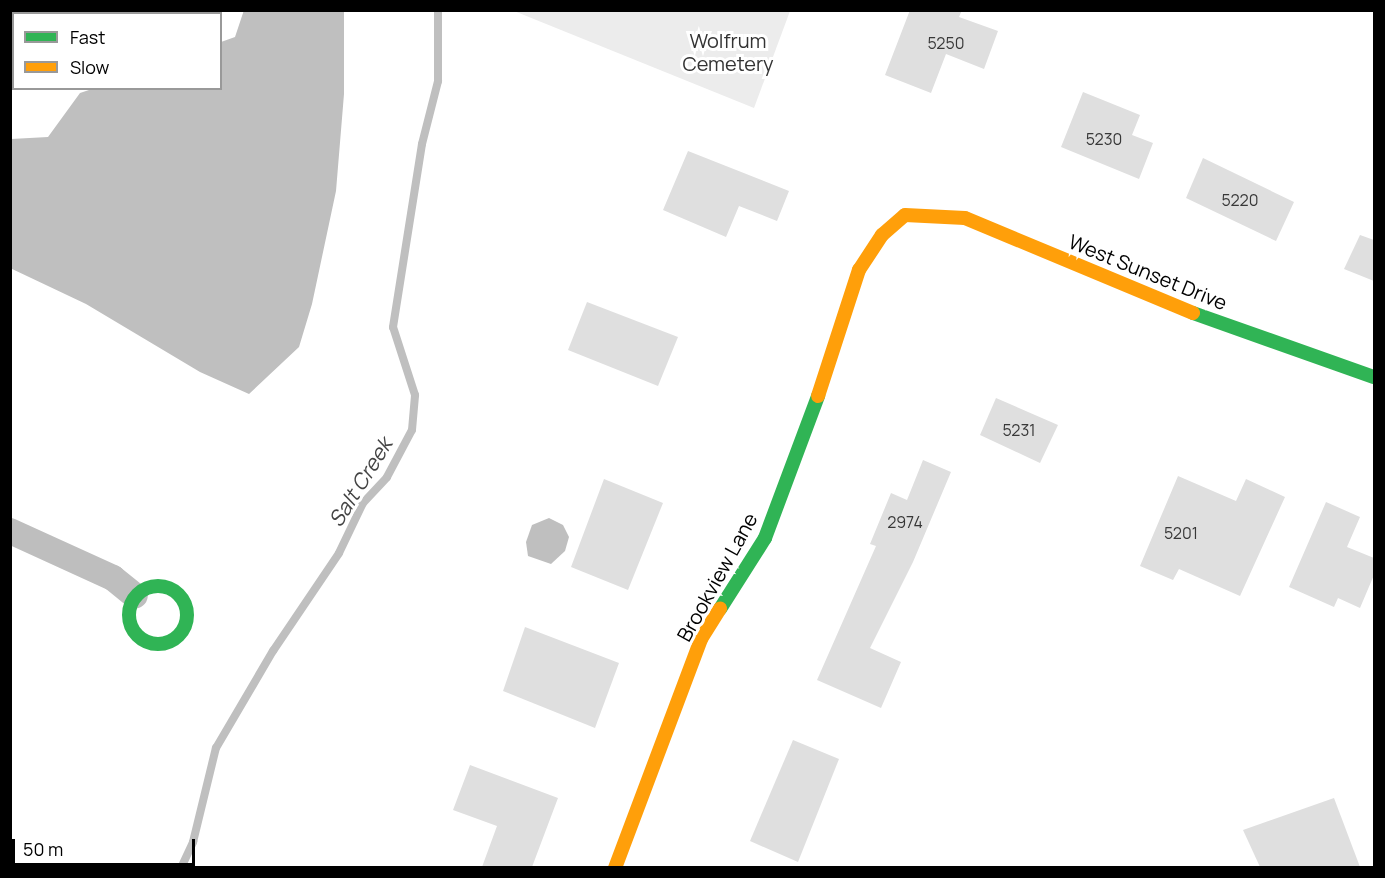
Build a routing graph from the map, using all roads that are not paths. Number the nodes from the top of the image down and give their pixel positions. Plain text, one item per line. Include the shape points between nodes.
1 (905, 215) joint
2 (1374, 378) edge
3 (10, 531) edge
4 (135, 597) junction
5 (615, 867) edge

1 - 2 street, West Sunset Drive via 964,218 1166,303
1 - 5 street, Brookview Lane via 882,235 859,270 804,441 765,538 701,639
3 - 4 street via 113,578
4 - 4 street via 128,613 139,638 156,645 181,634 186,625 186,605 172,589 152,586

